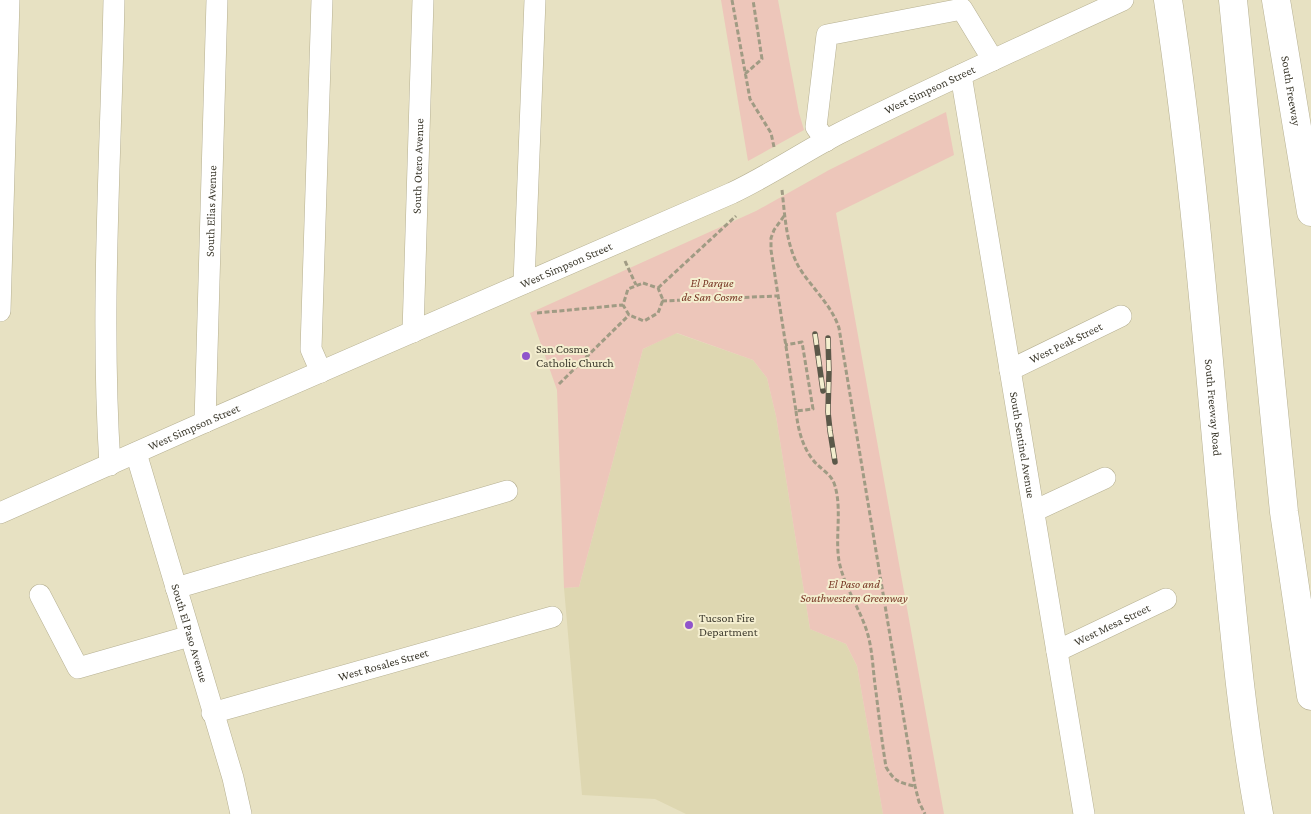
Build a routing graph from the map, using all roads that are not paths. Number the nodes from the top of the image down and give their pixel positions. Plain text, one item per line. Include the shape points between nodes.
1 (9, 0) edge
2 (114, 0) edge
3 (217, 0) edge
4 (322, 0) edge
5 (424, 0) edge
6 (535, 0) edge
7 (1123, 0) edge
8 (1168, 0) edge
9 (1233, 0) edge
10 (1276, 0) edge
11 (993, 60) junction
12 (961, 75) junction
13 (826, 141) junction
14 (1311, 212) edge
15 (524, 283) junction
16 (0, 311) edge
17 (1122, 316) dead end
18 (413, 332) junction
19 (1010, 370) junction
20 (320, 372) junction
21 (204, 422) junction
22 (136, 453) junction
23 (110, 465) junction
24 (1105, 478) dead end
25 (506, 491) dead end
26 (1034, 511) junction
27 (0, 513) edge
28 (176, 588) junction
29 (40, 595) dead end
30 (1166, 599) dead end
31 (552, 617) dead end
32 (190, 636) junction
33 (1057, 651) junction
34 (1311, 696) edge
35 (212, 713) junction
36 (241, 814) edge
37 (1084, 814) edge
38 (1259, 814) edge

1 - 16 street
2 - 23 street via 106,270 106,413
3 - 21 street, South Elias Avenue
4 - 20 street via 311,348
5 - 18 street, South Otero Avenue
6 - 15 street
7 - 11 street, West Simpson Street
8 - 38 main road, South Freeway Road via 1184,109 1237,660
9 - 34 main road via 1284,512
10 - 14 main road, South Freeway
11 - 12 street, West Simpson Street
11 - 13 street via 962,9 828,35 816,127
12 - 13 street, West Simpson Street
12 - 19 street, South Sentinel Avenue
13 - 15 street, West Simpson Street via 736,190
15 - 18 street, West Simpson Street
17 - 19 street, West Peak Street
18 - 20 street, West Simpson Street
19 - 26 street, South Sentinel Avenue
20 - 21 street, West Simpson Street
21 - 22 street, West Simpson Street
22 - 23 street, West Simpson Street
22 - 28 street, South El Paso Avenue
23 - 27 street, West Simpson Street
24 - 26 street
25 - 28 street
26 - 33 street, South Sentinel Avenue
28 - 32 street, South El Paso Avenue
29 - 32 street via 78,668
30 - 33 street, West Mesa Street
31 - 35 street, West Rosales Street
32 - 35 street, South El Paso Avenue
33 - 37 street, South Sentinel Avenue
35 - 36 street, South El Paso Avenue

